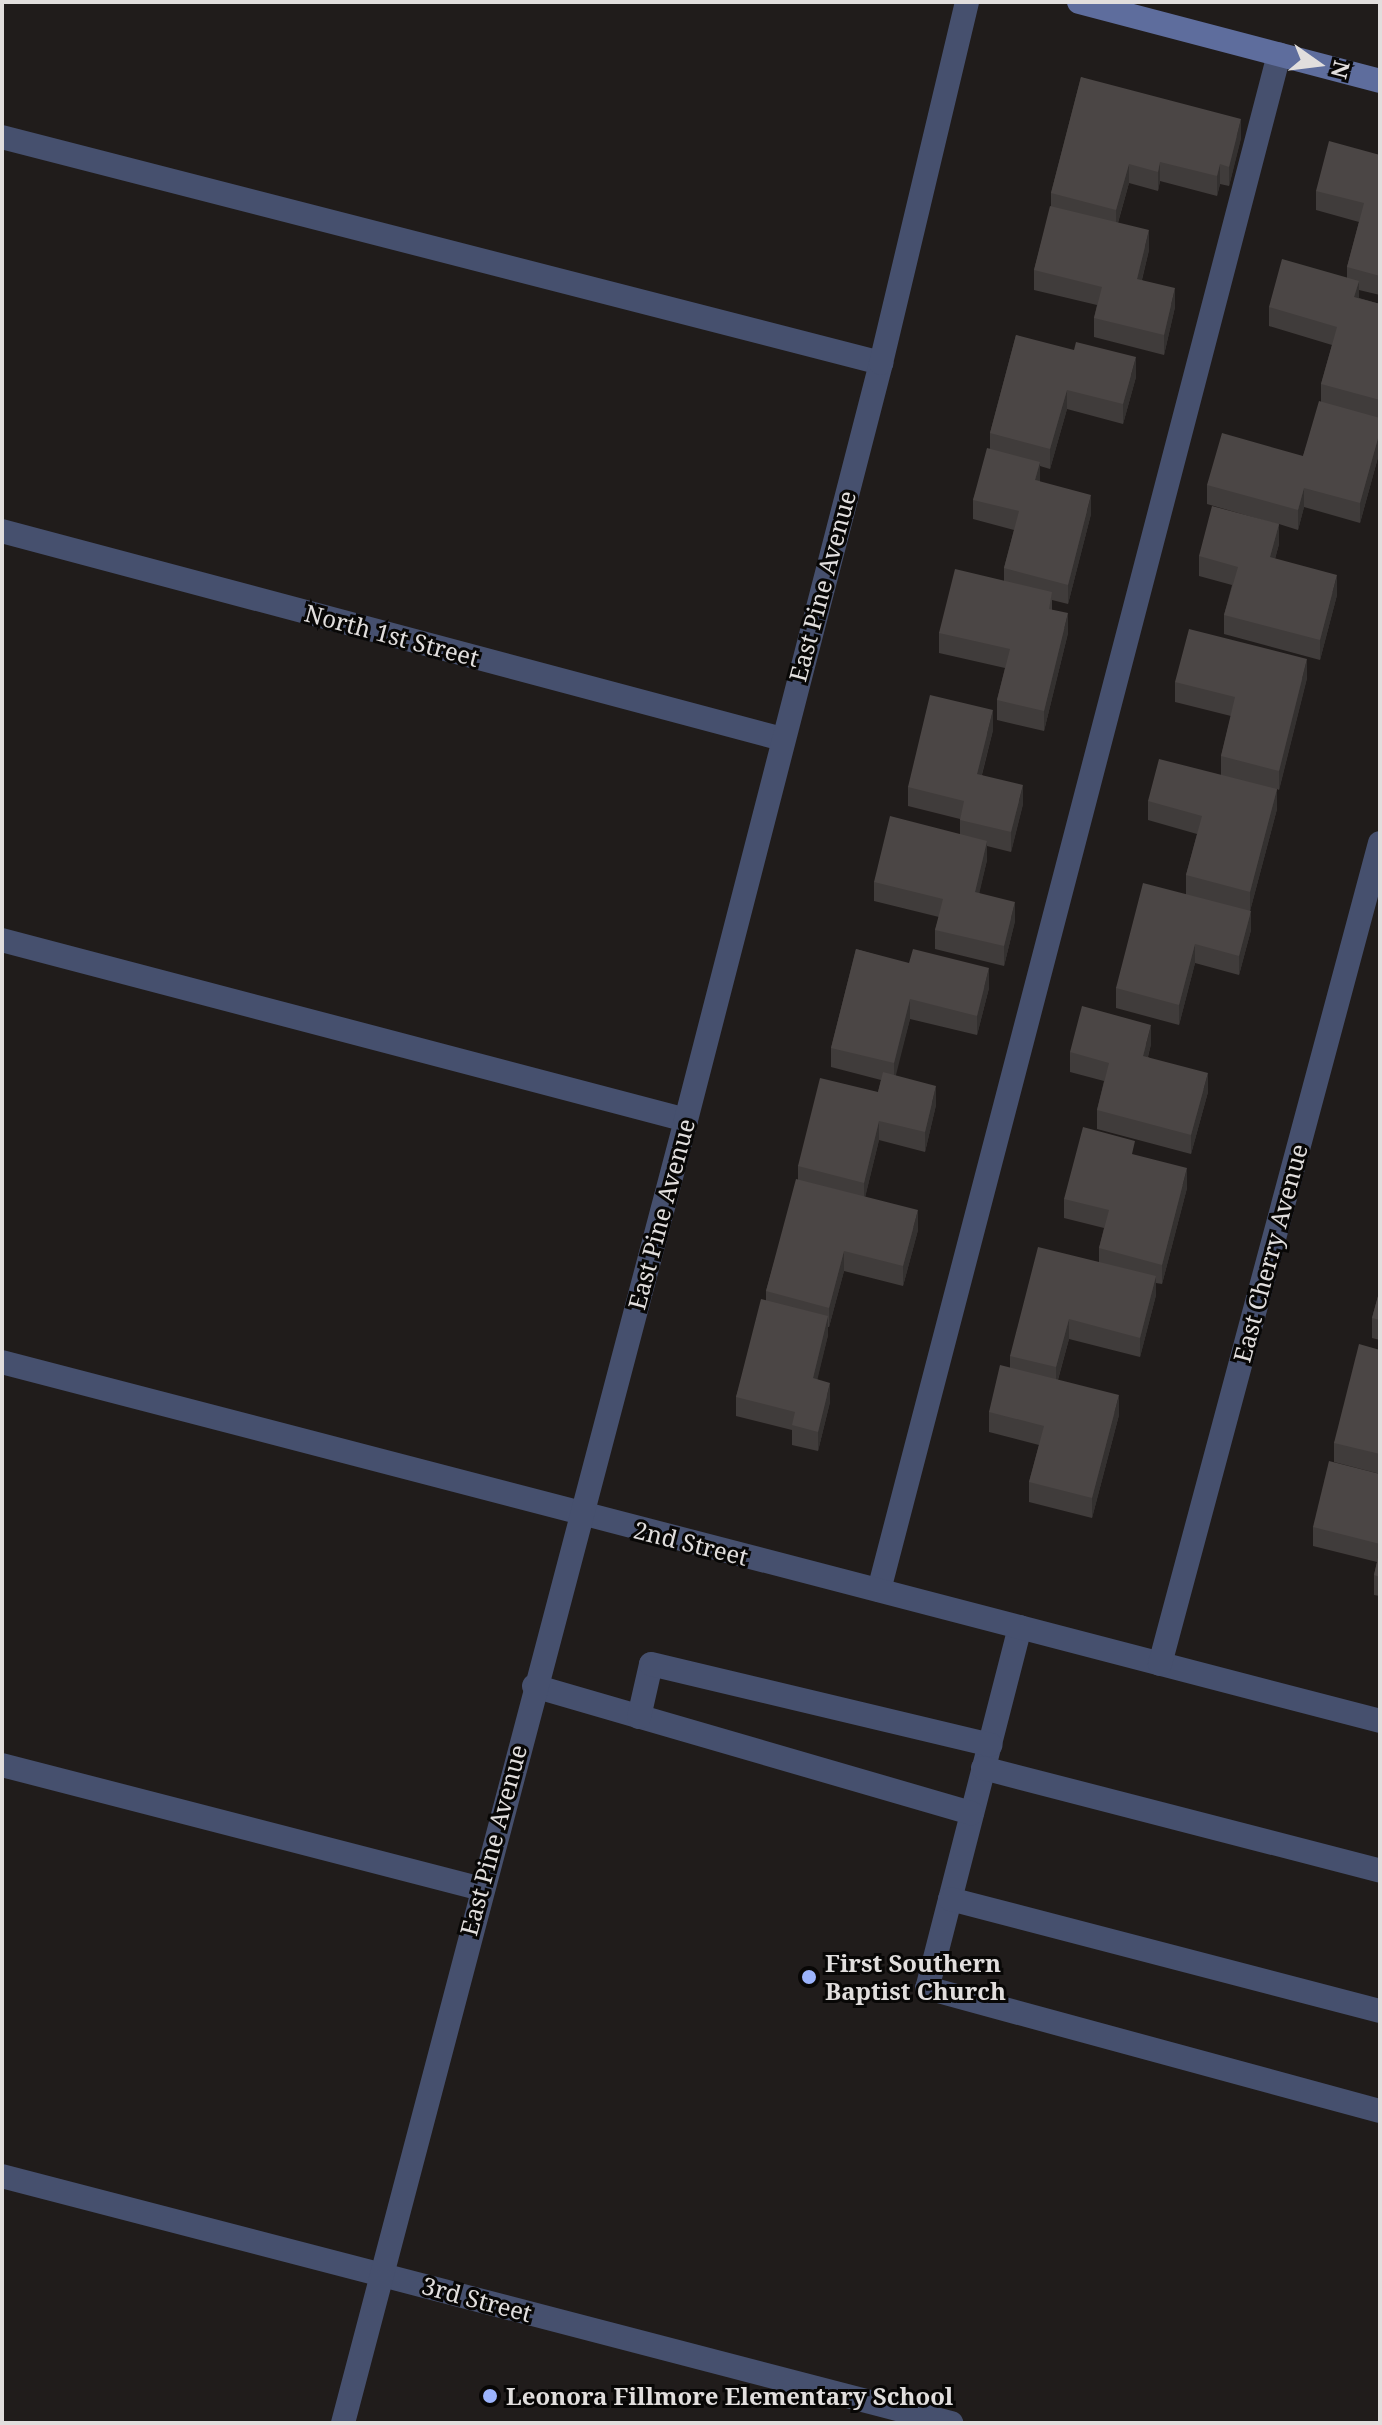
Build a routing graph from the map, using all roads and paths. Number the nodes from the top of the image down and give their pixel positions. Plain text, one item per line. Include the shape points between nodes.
1 (967, 2) edge
2 (1079, 2) edge
3 (1279, 54) junction
4 (1380, 81) edge
5 (2, 137) edge
6 (881, 363) junction
7 (2, 531) edge
8 (782, 739) junction
9 (1380, 843) edge
10 (2, 940) edge
11 (686, 1120) junction
12 (2, 1362) edge
13 (580, 1515) junction
14 (879, 1590) junction
15 (1020, 1627) junction
16 (1160, 1664) junction
17 (534, 1686) junction
18 (639, 1717) junction
19 (1380, 1721) edge
20 (987, 1756) junction
21 (2, 1765) edge
22 (972, 1813) junction
23 (1380, 1871) edge
24 (480, 1889) junction
25 (950, 1899) junction
26 (1380, 2011) edge
27 (1380, 2111) edge
28 (2, 2176) edge
29 (380, 2274) junction
30 (343, 2423) edge
31 (951, 2423) edge

1 - 6 street, East Pine Avenue
2 - 3 street
3 - 4 street
3 - 14 street
5 - 6 street
6 - 8 street, East Pine Avenue
7 - 8 street, North 1st Street
8 - 11 street, East Pine Avenue
9 - 16 street, East Cherry Avenue
10 - 11 street
11 - 13 street, East Pine Avenue
12 - 13 street, 2nd Street
13 - 14 street, 2nd Street
13 - 17 street, East Pine Avenue
14 - 15 street, 2nd Street
15 - 16 street, 2nd Street
15 - 20 street
16 - 19 street, 2nd Street
17 - 18 street
17 - 24 street, East Pine Avenue
18 - 20 street via 651,1664
18 - 22 street
20 - 22 street
20 - 23 street
21 - 24 street
22 - 25 street
24 - 29 street, East Pine Avenue
25 - 26 street
25 - 27 street via 927,1988
28 - 29 street, 3rd Street
29 - 30 street, East Pine Avenue
29 - 31 street, 3rd Street

